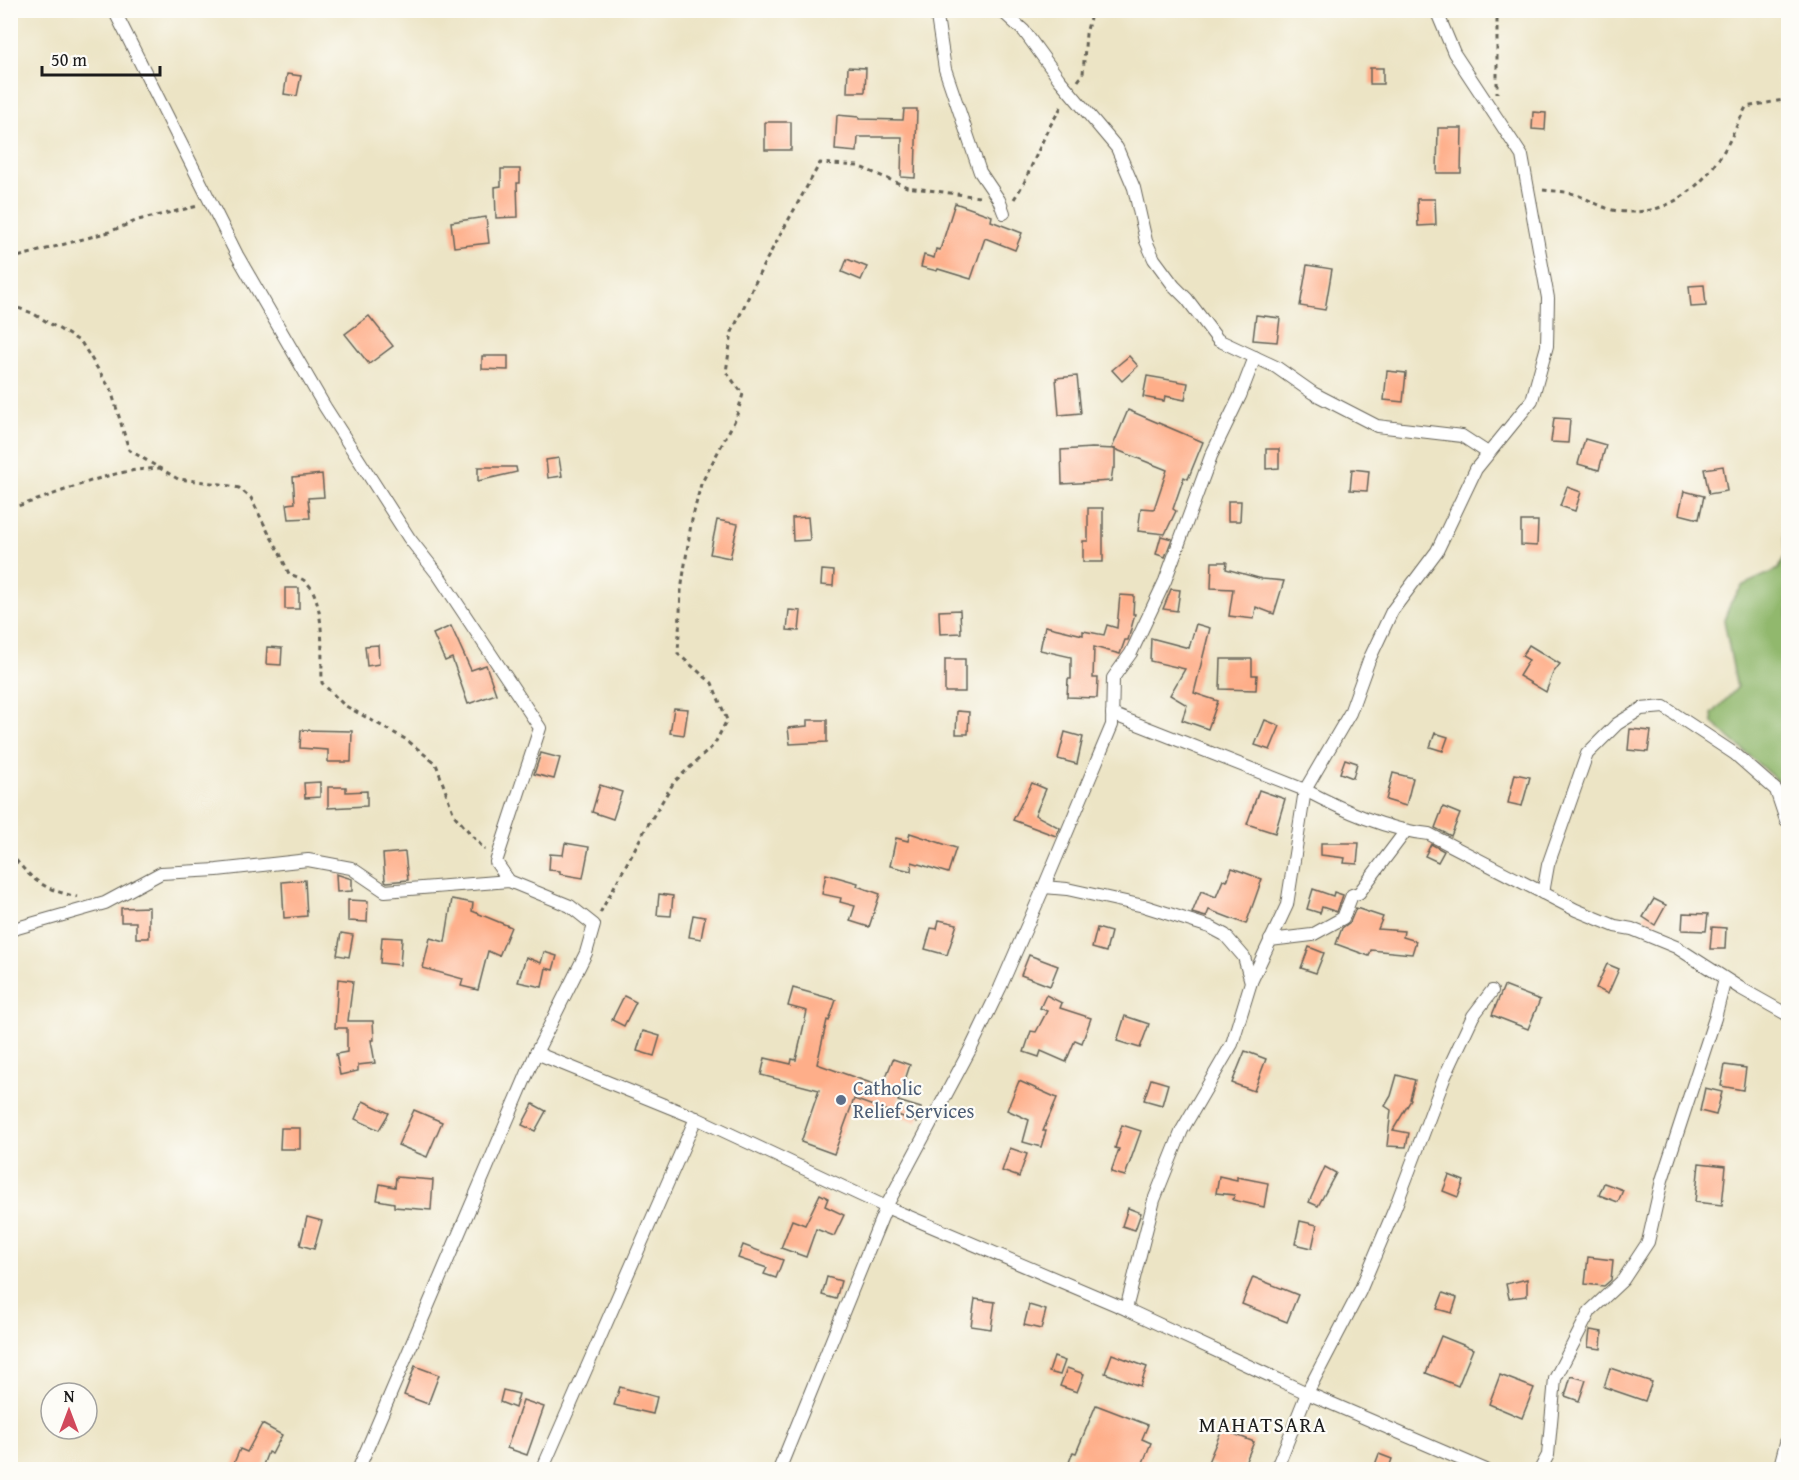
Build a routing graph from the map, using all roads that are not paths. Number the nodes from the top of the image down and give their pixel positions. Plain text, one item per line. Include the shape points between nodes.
1 (114, 10) edge
2 (936, 10) edge
3 (1000, 10) edge
4 (1436, 10) edge
5 (1004, 213) road end
6 (1255, 357) junction
7 (1488, 453) junction
8 (1112, 714) junction
9 (1305, 790) junction
10 (1788, 821) edge
11 (1405, 832) junction
12 (509, 881) junction
13 (1044, 886) junction
14 (1543, 893) junction
15 (10, 930) edge
16 (1270, 940) junction
17 (1725, 979) junction
18 (1251, 982) junction
19 (1492, 991) dead end
20 (1788, 1015) edge
21 (536, 1053) junction
22 (696, 1118) junction
23 (886, 1207) junction
24 (1126, 1309) junction
25 (1307, 1393) junction
26 (1788, 1436) edge
27 (358, 1470) edge
28 (542, 1470) edge
29 (779, 1470) edge
30 (1276, 1470) edge
31 (1486, 1470) edge
32 (1540, 1470) edge
33 (1779, 1470) edge

1 - 12 street via 237,255 325,407 409,538 439,576 540,728 496,862
2 - 5 street via 945,69 980,172
3 - 6 street via 1024,31 1059,80 1117,148 1134,188 1154,259 1218,340
4 - 7 street via 1454,53 1522,156 1548,298 1547,346 1532,400
6 - 7 street via 1377,426 1462,436
6 - 8 street via 1211,456 1165,581 1131,653 1113,678
7 - 9 street via 1476,468 1437,551 1392,611 1350,712
8 - 9 street
8 - 13 street via 1112,725
9 - 11 street via 1328,803
9 - 16 street via 1287,905
10 - 14 street via 1776,790 1735,754 1664,707 1641,709 1617,724 1587,754 1548,865
11 - 14 street via 1429,834
11 - 16 street via 1359,893 1352,895 1343,918 1312,935
12 - 15 street via 386,891 351,868 308,860 161,873 105,903
12 - 21 street via 570,906 594,925 586,953
13 - 18 street via 1144,906 1210,927 1225,935 1244,957
13 - 23 street via 972,1046
14 - 17 street via 1576,910 1676,946
16 - 18 street
17 - 20 street
17 - 32 street via 1662,1180 1648,1242 1623,1280 1590,1311 1555,1378 1548,1455
18 - 24 street via 1232,1044 1182,1130 1154,1200
19 - 25 street via 1473,1016 1445,1076 1360,1291
21 - 22 street
21 - 27 street
22 - 23 street
22 - 28 street
23 - 24 street
23 - 29 street
24 - 25 street
25 - 30 street
25 - 31 street
26 - 33 street

